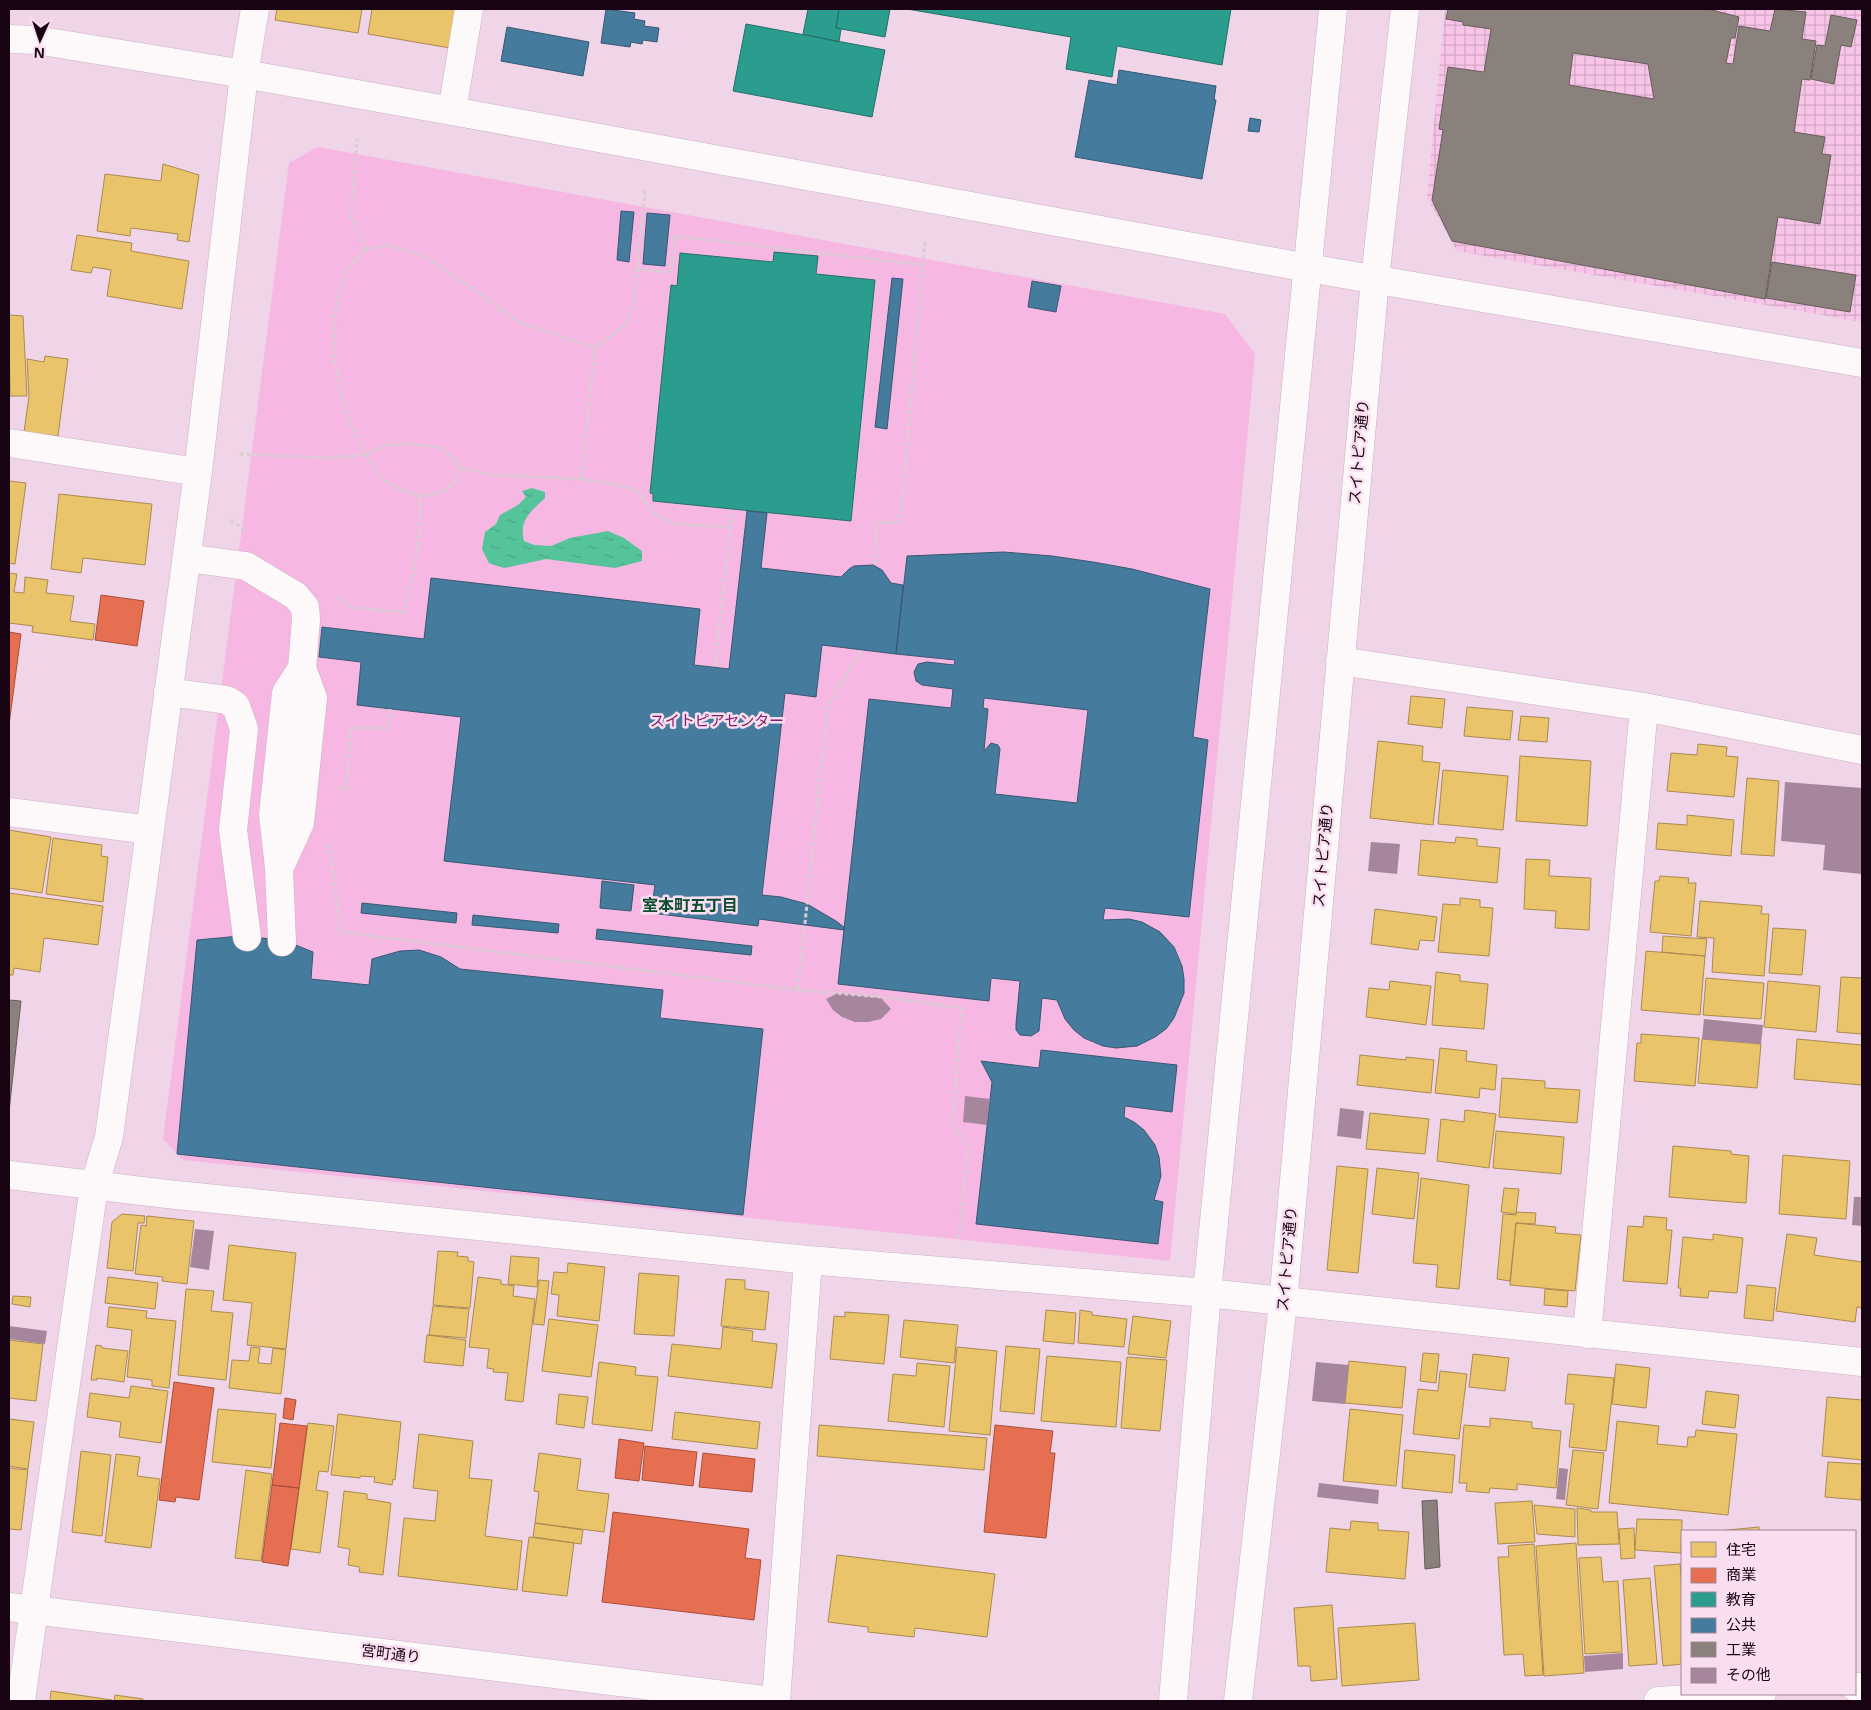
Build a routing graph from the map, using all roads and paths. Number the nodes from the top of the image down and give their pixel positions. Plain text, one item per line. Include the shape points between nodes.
1 (255, 9) edge
2 (469, 9) edge
3 (1333, 9) edge
4 (1405, 9) edge
5 (9, 38) edge
6 (244, 74) junction
7 (452, 111) junction
8 (357, 139) dead end
9 (645, 190) dead end
10 (925, 242) dead end
11 (363, 250) junction
12 (923, 266) junction
13 (1308, 268) junction
14 (638, 269) junction
15 (1375, 279) junction
16 (595, 348) junction
17 (1862, 362) edge
18 (9, 443) edge
19 (240, 454) dead end
20 (365, 454) junction
21 (461, 468) junction
22 (198, 472) junction
23 (581, 479) junction
24 (420, 496) junction
25 (732, 513) dead end
26 (231, 520) dead end
27 (731, 527) junction
28 (247, 532) dead end
29 (187, 558) junction
30 (875, 564) dead end
31 (336, 596) dead end
32 (861, 651) dead end
33 (1340, 661) junction
34 (714, 666) dead end
35 (168, 692) junction
36 (1644, 707) junction
37 (390, 709) dead end
38 (1862, 750) edge
39 (337, 788) dead end
40 (9, 812) edge
41 (150, 830) junction
42 (329, 839) dead end
43 (247, 937) dead end
44 (282, 942) dead end
45 (798, 990) junction
46 (9, 1176) edge
47 (94, 1186) junction
48 (959, 1240) dead end
49 (808, 1260) junction
50 (1207, 1294) junction
51 (1283, 1303) junction
52 (1587, 1334) junction
53 (1862, 1362) edge
54 (21, 1608) edge
55 (1747, 1695) edge
56 (21, 1701) edge
57 (775, 1701) edge
58 (1174, 1701) edge
59 (1238, 1701) edge
60 (1658, 1701) edge

1 - 6 street
2 - 7 street
3 - 13 street
4 - 15 street, スイトピア通り
5 - 6 street
6 - 7 street
6 - 22 street
7 - 13 street
8 - 11 path via 351,217 365,248
9 - 14 path
10 - 12 path
11 - 16 path via 388,245 426,257 516,321
11 - 20 path via 345,273 335,313 333,354 346,412
12 - 14 path via 674,236 671,272
12 - 30 path via 900,523 876,522
13 - 15 street
13 - 50 street
14 - 16 path via 634,302 626,324
15 - 17 street
15 - 33 street, スイトピア通り
16 - 23 path
18 - 22 street
19 - 20 path via 330,458
20 - 21 path via 388,445 439,447
20 - 24 path via 379,477 397,489
21 - 23 path via 493,475
21 - 24 path via 456,481 446,492
22 - 29 street
23 - 27 path via 638,490 654,514 676,524
24 - 31 path via 422,518 404,612 352,608
25 - 27 path
26 - 28 path
27 - 34 path
29 - 35 street
29 - 44 street via 246,566 296,596 305,607 302,668 313,698 300,823 279,870
32 - 45 path via 828,704
33 - 36 street
33 - 51 street, スイトピア通り
35 - 41 street
35 - 43 street via 227,700 236,706 244,729 233,830
36 - 38 street
36 - 52 street
37 - 39 path via 389,728 351,728 346,788
40 - 41 street
41 - 47 street via 109,1137
42 - 45 path via 342,932
45 - 48 path via 882,996 962,1008 952,1125 968,1145
46 - 47 street
47 - 49 street
47 - 54 street
49 - 50 street
49 - 57 street
50 - 51 street
50 - 58 street
51 - 52 street
51 - 59 street, スイトピア通り
52 - 53 street
54 - 56 street
54 - 57 street, 宮町通り
55 - 60 street

